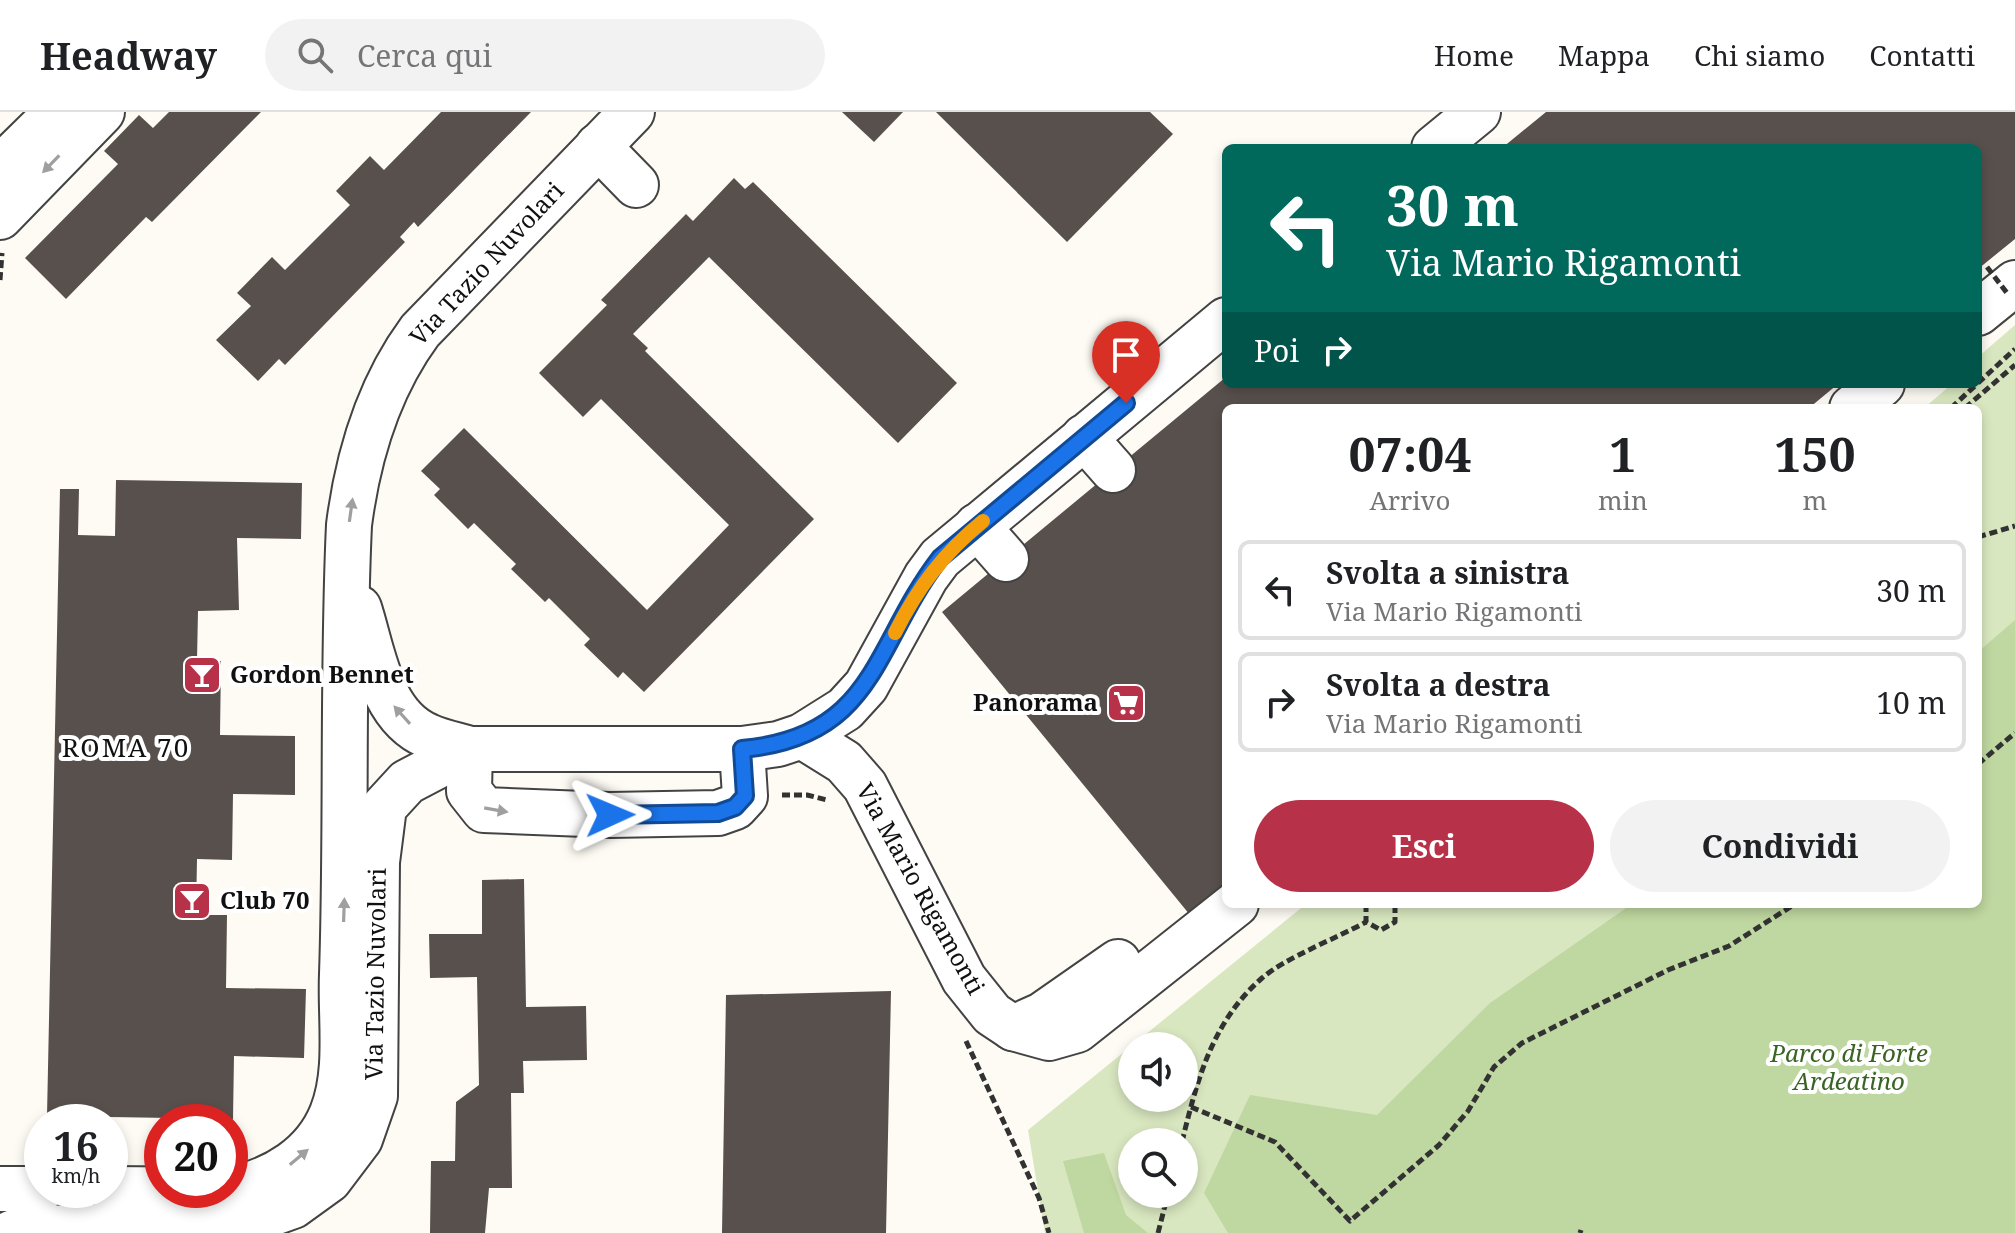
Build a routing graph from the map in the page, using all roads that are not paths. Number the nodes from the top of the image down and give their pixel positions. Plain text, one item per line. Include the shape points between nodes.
1 (57, 112) edge
2 (102, 112) edge
3 (632, 112) edge
4 (1478, 112) edge
5 (1442, 144) edge
6 (598, 146) junction
7 (0, 168) edge
8 (636, 185) dead end
9 (0, 217) edge
10 (1220, 337) edge
11 (1877, 388) edge
12 (1885, 388) edge
13 (1857, 404) edge
14 (1865, 404) edge
15 (1084, 437) junction
16 (1113, 470) dead end
17 (977, 526) junction
18 (1006, 559) dead end
19 (349, 575) junction
20 (802, 736) junction
21 (470, 749) junction
22 (742, 749) junction
23 (361, 862) junction
24 (1231, 908) edge
25 (1118, 962) dead end
26 (1013, 1028) junction
27 (248, 1185) edge
28 (0, 1189) edge
29 (49, 1208) edge
30 (25, 1217) edge

1 - 7 street
2 -> 9 street
3 - 6 street, Via Tazio Nuvolari
4 - 5 street
6 - 8 street
19 -> 6 street, Via Tazio Nuvolari via 355,485 379,404 398,362 432,318
10 - 15 street
11 - 13 street
12 - 14 street
15 - 16 street
15 - 17 street
17 - 18 street
17 - 20 street via 926,577 857,697
21 -> 19 street, Via Tazio Nuvolari via 427,736 392,704
19 - 23 street, Via Tazio Nuvolari
20 - 22 street
20 - 26 street, Via Mario Rigamonti via 844,762 865,786 964,979 992,1014
21 - 22 street
21 -> 22 street via 469,791 484,810 610,815 718,813 735,807 745,796
21 - 23 street, Via Tazio Nuvolari via 407,782 390,797
27 -> 23 street, Via Tazio Nuvolari via 298,1159 318,1138 336,1103
23 - 30 street, Via Tazio Nuvolari via 375,1096 360,1139 329,1180 293,1206 240,1225
24 - 26 street via 1077,1030 1049,1038
25 - 26 street via 1042,1015
28 - 30 street, Via Tazio Nuvolari
29 - 30 street

